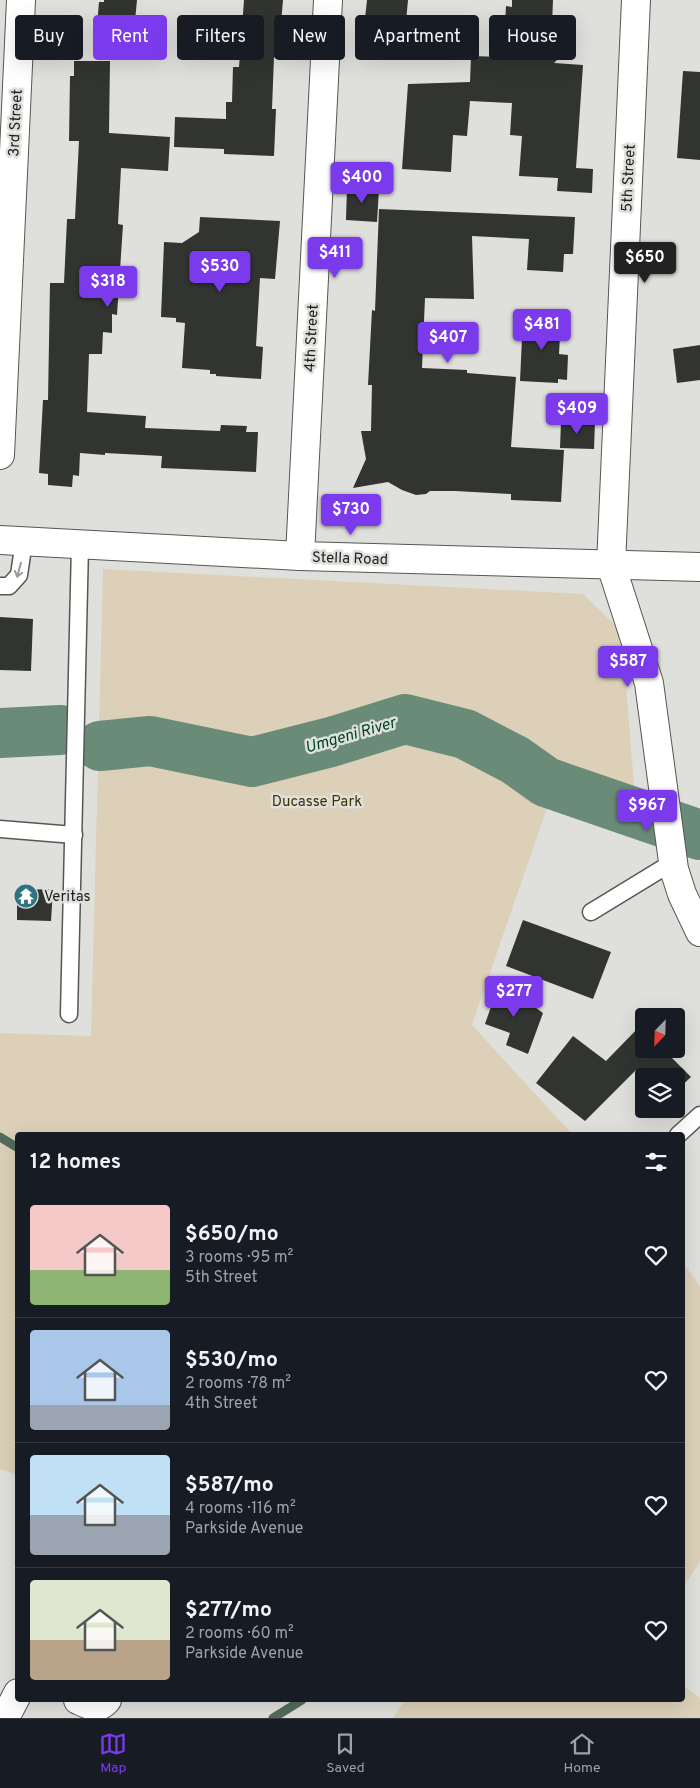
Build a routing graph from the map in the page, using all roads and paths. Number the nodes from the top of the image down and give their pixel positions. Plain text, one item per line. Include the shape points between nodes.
1 (21, 0) edge
2 (328, 0) edge
3 (636, 0) edge
4 (0, 455) edge
5 (12, 541) edge
6 (80, 545) junction
7 (300, 556) junction
8 (611, 565) junction
9 (700, 567) edge
10 (0, 586) edge
11 (0, 828) edge
12 (74, 835) junction
13 (672, 857) junction
14 (591, 912) dead end
15 (700, 932) edge
16 (68, 1014) dead end
17 (700, 1115) edge
18 (681, 1132) edge
19 (15, 1699) edge
20 (83, 1702) edge
21 (104, 1702) edge
22 (5, 1718) edge

1 - 4 street, 3rd Street
2 - 7 street, 4th Street
3 - 8 street, 5th Street
5 - 6 street, Stella Road
5 -> 10 lane via 19,574 9,586
6 - 7 street, Stella Road
6 - 12 lane
7 - 8 street, Stella Road
8 - 9 street, Stella Road
8 - 13 street via 649,683
11 - 12 lane
12 - 16 lane
13 - 14 lane
13 - 15 street via 682,894
17 - 18 lane
19 - 22 street
20 - 21 street via 99,1706

